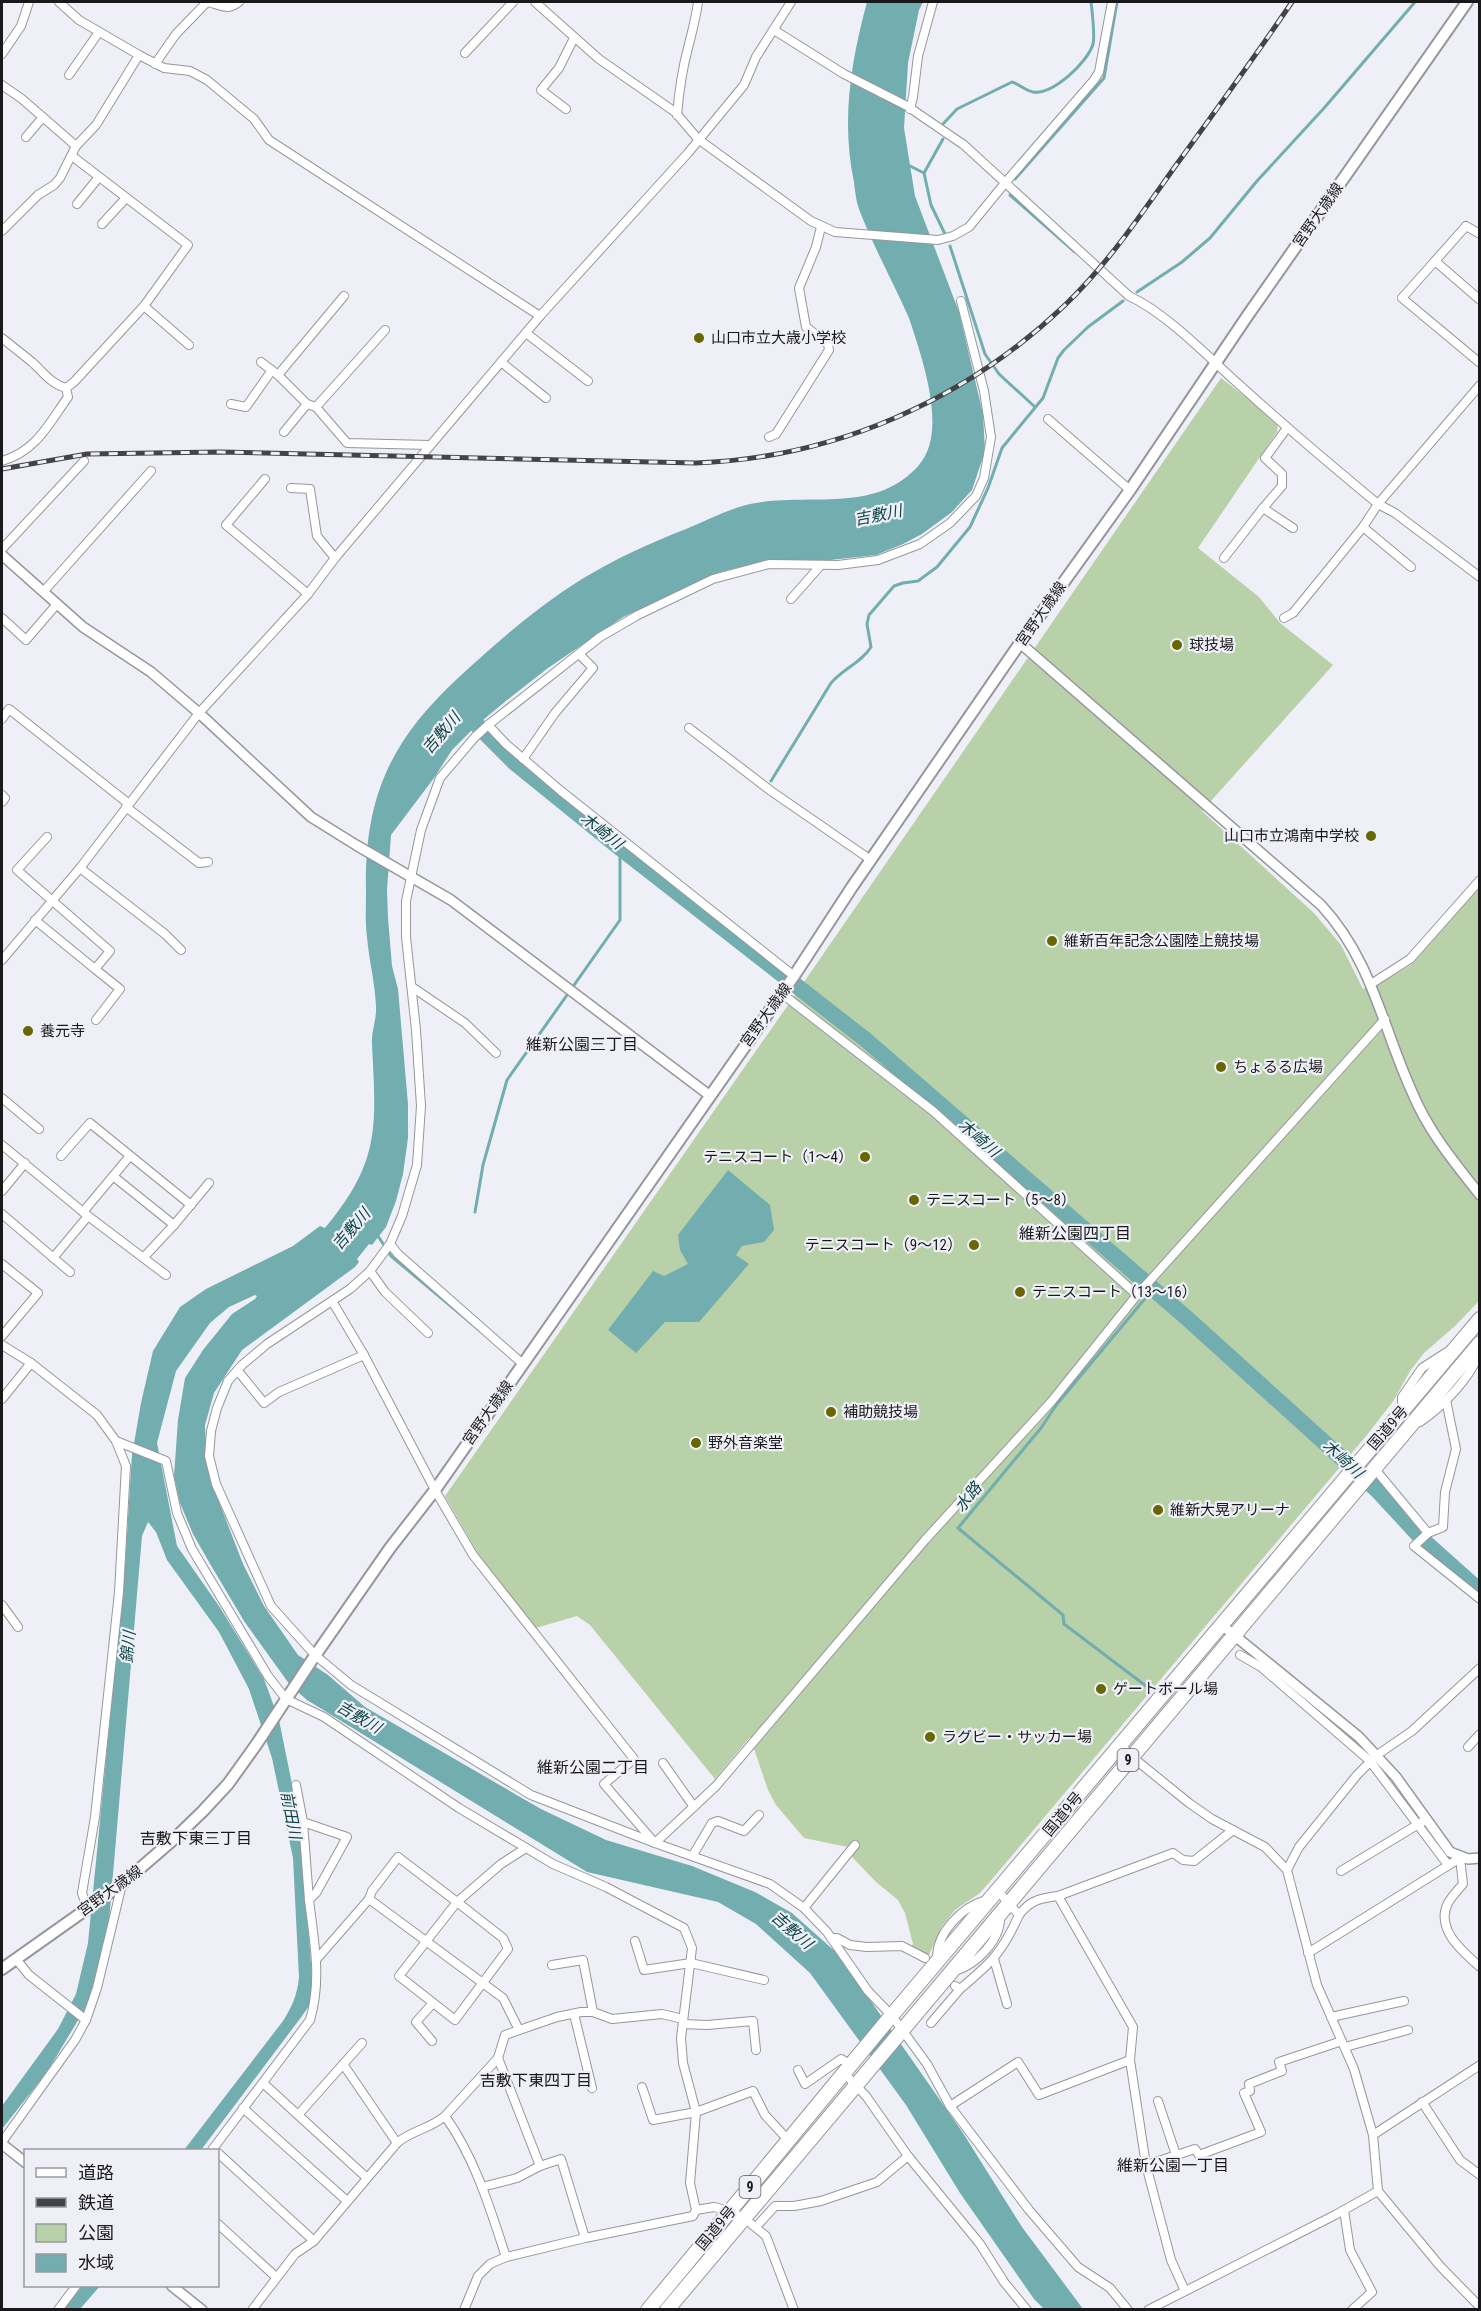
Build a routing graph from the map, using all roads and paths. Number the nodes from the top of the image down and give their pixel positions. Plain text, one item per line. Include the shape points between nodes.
1 (28, 2) edge
2 (59, 2) edge
3 (239, 2) edge
4 (513, 2) edge
5 (535, 2) edge
6 (698, 2) edge
7 (791, 2) edge
8 (933, 2) edge
9 (1112, 2) edge
10 (1467, 2) edge
11 (774, 30) junction
12 (99, 32) junction
13 (574, 38) junction
14 (465, 52) dead end
15 (2, 54) edge
16 (139, 55) junction
17 (155, 64) junction
18 (69, 75) dead end
19 (2, 85) edge
20 (908, 107) junction
21 (566, 109) dead end
22 (677, 115) junction
23 (43, 117) junction
24 (26, 137) dead end
25 (699, 139) junction
26 (76, 146) junction
27 (72, 156) junction
28 (99, 177) junction
29 (1005, 183) junction
30 (126, 198) junction
31 (77, 204) dead end
32 (102, 224) dead end
33 (821, 227) junction
34 (2, 231) edge
35 (1479, 234) edge
36 (1435, 261) junction
37 (344, 296) dead end
38 (1479, 300) edge
39 (962, 301) dead end
40 (144, 306) junction
41 (540, 316) junction
42 (386, 330) dead end
43 (526, 333) junction
44 (2, 338) edge
45 (189, 345) dead end
46 (1215, 361) junction
47 (261, 362) dead end
48 (501, 363) junction
49 (1479, 363) edge
50 (275, 373) junction
51 (588, 381) dead end
52 (1479, 385) edge
53 (66, 388) junction
54 (546, 398) dead end
55 (231, 404) dead end
56 (307, 404) junction
57 (316, 407) junction
58 (1048, 419) dead end
59 (1287, 428) junction
60 (284, 432) dead end
61 (770, 438) dead end
62 (430, 445) junction
63 (2, 461) edge
64 (84, 462) dead end
65 (151, 471) dead end
66 (265, 479) dead end
67 (291, 488) dead end
68 (1130, 490) junction
69 (1378, 504) junction
70 (1263, 508) junction
71 (1363, 527) junction
72 (1293, 528) dead end
73 (2, 549) edge
74 (2, 555) edge
75 (335, 558) junction
76 (1224, 558) dead end
77 (821, 564) junction
78 (1411, 567) dead end
79 (1479, 577) edge
80 (44, 591) junction
81 (308, 594) junction
82 (791, 599) dead end
83 (57, 604) junction
84 (2, 618) edge
85 (1284, 618) dead end
86 (1020, 643) junction
87 (579, 654) junction
88 (199, 713) junction
89 (2, 719) edge
90 (488, 725) junction
91 (689, 728) dead end
92 (523, 759) junction
93 (2, 795) edge
94 (2, 802) edge
95 (128, 806) junction
96 (47, 837) dead end
97 (871, 860) junction
98 (208, 862) dead end
99 (80, 868) junction
100 (409, 874) junction
101 (1479, 880) edge
102 (52, 901) junction
103 (35, 920) junction
104 (181, 950) dead end
105 (3, 954) edge
106 (95, 969) junction
107 (794, 976) junction
108 (1371, 984) junction
109 (412, 987) junction
110 (781, 993) junction
111 (1385, 1019) junction
112 (96, 1020) dead end
113 (496, 1053) dead end
114 (709, 1095) junction
115 (2, 1098) edge
116 (39, 1129) dead end
117 (2, 1145) edge
118 (61, 1156) dead end
119 (129, 1157) junction
120 (25, 1164) junction
121 (113, 1176) junction
122 (209, 1183) dead end
123 (2, 1191) edge
124 (1479, 1195) edge
125 (191, 1204) junction
126 (2, 1214) edge
127 (86, 1214) junction
128 (174, 1225) junction
129 (390, 1244) junction
130 (144, 1257) junction
131 (53, 1258) junction
132 (2, 1264) edge
133 (370, 1271) junction
134 (70, 1272) dead end
135 (166, 1275) dead end
136 (1137, 1295) junction
137 (332, 1301) junction
138 (1479, 1319) edge
139 (428, 1333) dead end
140 (2, 1336) edge
141 (1479, 1343) edge
142 (2, 1345) edge
143 (1479, 1350) edge
144 (364, 1355) junction
145 (30, 1363) junction
146 (523, 1364) junction
147 (238, 1371) junction
148 (2, 1399) edge
149 (1446, 1400) junction
150 (1411, 1426) junction
151 (116, 1441) junction
152 (1372, 1470) junction
153 (435, 1490) junction
154 (1428, 1533) junction
155 (1479, 1599) edge
156 (2, 1605) edge
157 (1223, 1626) junction
158 (18, 1627) dead end
159 (1235, 1636) junction
160 (1240, 1656) dead end
161 (314, 1658) junction
162 (1479, 1668) edge
163 (287, 1697) junction
164 (1479, 1734) edge
165 (1120, 1744) junction
166 (1468, 1747) dead end
167 (1131, 1756) junction
168 (1374, 1758) junction
169 (663, 1763) dead end
170 (296, 1785) dead end
171 (694, 1807) junction
172 (759, 1815) dead end
173 (303, 1821) junction
174 (1422, 1822) junction
175 (1233, 1830) junction
176 (655, 1843) junction
177 (855, 1845) dead end
178 (526, 1848) junction
179 (693, 1855) junction
180 (1460, 1858) junction
181 (1479, 1858) edge
182 (1448, 1865) junction
183 (1287, 1870) junction
184 (1341, 1871) dead end
185 (121, 1885) junction
186 (995, 1895) junction
187 (1058, 1896) junction
188 (369, 1899) junction
189 (309, 1900) junction
190 (457, 1902) junction
191 (89, 1907) junction
192 (804, 1908) junction
193 (1005, 1908) junction
194 (1019, 1915) junction
195 (831, 1938) junction
196 (425, 1940) junction
197 (635, 1941) dead end
198 (1308, 1953) junction
199 (16, 1959) junction
200 (994, 1959) junction
201 (316, 1960) junction
202 (931, 1960) junction
203 (691, 1963) junction
204 (552, 1965) dead end
205 (1479, 1967) edge
206 (2, 1969) edge
207 (764, 1980) dead end
208 (483, 1983) junction
209 (1404, 2001) dead end
210 (433, 2003) junction
211 (1007, 2004) dead end
212 (593, 2012) junction
213 (573, 2014) junction
214 (1331, 2018) junction
215 (890, 2019) junction
216 (86, 2020) junction
217 (683, 2021) junction
218 (931, 2023) dead end
219 (519, 2030) junction
220 (1408, 2030) dead end
221 (900, 2033) junction
222 (432, 2041) dead end
223 (362, 2043) dead end
224 (1343, 2044) junction
225 (756, 2050) dead end
226 (498, 2058) junction
227 (1130, 2061) junction
228 (343, 2064) junction
229 (1479, 2065) edge
230 (849, 2069) junction
231 (798, 2070) dead end
232 (859, 2082) junction
233 (263, 2083) junction
234 (642, 2087) dead end
235 (592, 2088) dead end
236 (1158, 2101) dead end
237 (1422, 2102) junction
238 (950, 2106) junction
239 (243, 2108) junction
240 (696, 2112) junction
241 (298, 2115) junction
242 (445, 2116) junction
243 (1373, 2135) junction
244 (789, 2141) junction
245 (2, 2143) edge
246 (397, 2143) junction
247 (215, 2149) edge
248 (219, 2156) edge
249 (908, 2156) junction
250 (1176, 2156) junction
251 (24, 2161) edge
252 (1146, 2165) junction
253 (540, 2166) junction
254 (1479, 2175) edge
255 (367, 2178) junction
256 (482, 2187) junction
257 (1378, 2191) junction
258 (347, 2201) junction
259 (696, 2210) junction
260 (1344, 2210) junction
261 (730, 2211) junction
262 (744, 2218) junction
263 (219, 2225) edge
264 (756, 2227) junction
265 (585, 2238) junction
266 (314, 2241) junction
267 (506, 2257) junction
268 (276, 2277) junction
269 (75, 2287) edge
270 (173, 2287) edge
271 (1185, 2292) junction
272 (1479, 2307) edge
273 (58, 2310) edge
274 (202, 2310) edge
275 (252, 2310) edge
276 (464, 2310) edge
277 (648, 2310) edge
278 (667, 2310) edge
279 (794, 2310) edge
280 (1028, 2310) edge
281 (1128, 2310) edge
282 (1148, 2310) edge
283 (1352, 2310) edge

1 - 15 street via 21,26
2 - 12 street
3 - 17 street via 226,8 207,2 176,34
4 - 14 street
5 - 13 street
6 - 22 street
7 - 11 street
8 - 20 street
9 - 29 street via 1099,72
10 - 46 main road, 宮野大歳線
11 - 20 street via 844,74
11 - 25 street via 744,85
12 - 16 street
12 - 18 street
13 - 21 street via 559,68 541,90
13 - 22 street
16 - 17 street
16 - 26 street via 96,125
17 - 41 street via 190,71 207,80 254,119 268,141
19 - 23 street
20 - 29 street via 964,145
22 - 25 street
23 - 24 street
23 - 26 street
25 - 33 street
25 - 41 street
26 - 27 street
27 - 28 street
27 - 34 street via 54,186 39,195
28 - 30 street
28 - 31 street
29 - 33 street via 969,227 946,239 865,235
29 - 46 street via 1129,296
30 - 32 street
30 - 40 street via 188,245
33 - 61 street via 799,288 806,327 830,350
35 - 36 street via 1466,226
36 - 38 street
36 - 49 street via 1402,298
37 - 50 street
39 - 77 street via 991,437 984,478 976,496 950,523 920,544 878,560
40 - 45 street
40 - 53 street
41 - 43 street
42 - 57 street
43 - 48 street
43 - 51 street
44 - 53 street via 47,377
46 - 59 street
46 - 68 main road, 宮野大歳線
47 - 50 street
48 - 54 street
48 - 62 street
50 - 55 street via 246,407
50 - 56 street
52 - 69 street
53 - 63 street via 68,397 28,449
56 - 57 street
56 - 60 street
57 - 62 street via 347,443
58 - 68 street
59 - 69 street
59 - 70 street via 1265,459 1282,474 1282,486
62 - 75 street
64 - 73 street
65 - 80 street
66 - 81 street via 226,525
67 - 75 street via 310,489 317,536
68 - 86 main road, 宮野大歳線
69 - 71 street
69 - 79 street
70 - 72 street
70 - 76 street
71 - 78 street
71 - 85 street via 1293,613
74 - 80 street
75 - 81 street
77 - 82 street
77 - 87 street via 769,564 713,579 638,615
80 - 83 street
81 - 88 street
83 - 84 street via 26,640
83 - 88 street via 83,627 151,672
86 - 97 main road, 宮野大歳線
86 - 108 street via 1321,905 1350,943
87 - 90 street
87 - 92 street via 593,668
88 - 95 street
88 - 100 street via 303,810
89 - 95 street via 9,710
90 - 92 street
90 - 100 street via 440,778
91 - 97 street
92 - 107 street
93 - 94 street
95 - 98 street via 199,863
95 - 99 street
96 - 102 street via 17,870
97 - 107 main road, 宮野大歳線
99 - 102 street
99 - 104 street
100 - 109 street via 406,937
100 - 114 street via 497,933
101 - 108 street via 1410,959
102 - 103 street
102 - 106 street via 110,951
103 - 105 street
103 - 106 street
106 - 112 street via 120,989
107 - 110 main road, 宮野大歳線
108 - 111 street
109 - 113 street via 465,1023
109 - 129 street via 421,1106 417,1165
110 - 114 main road, 宮野大歳線
110 - 136 street via 933,1112
111 - 124 street via 1421,1112
111 - 136 street
114 - 146 main road, 宮野大歳線
115 - 116 street
117 - 120 street
118 - 119 street via 90,1123
119 - 121 street
119 - 125 street
120 - 123 street
120 - 127 street
121 - 127 street
121 - 128 street
122 - 125 street
125 - 128 street
126 - 131 street
127 - 130 street
127 - 131 street
128 - 130 street
129 - 133 street
129 - 146 street
130 - 135 street
131 - 134 street
132 - 140 street via 39,1293
133 - 137 street
133 - 139 street via 385,1292
136 - 171 street via 1052,1402 925,1540
137 - 144 street
137 - 147 street via 267,1344
138 - 157 highway, 国道9号 / 9
141 - 150 highway, 国道9号 / 9
142 - 145 street
143 - 149 street
144 - 147 street via 279,1392 264,1403
144 - 153 street
145 - 148 street
145 - 151 street via 97,1415
146 - 153 main road, 宮野大歳線
147 - 161 street via 228,1381 211,1431 209,1456 216,1484 271,1606
149 - 150 street
149 - 154 street via 1456,1449 1445,1492 1443,1527
150 - 152 highway, 国道9号 / 9
151 - 163 street via 166,1461 177,1513 192,1549 268,1676
151 - 191 street via 126,1466 119,1592 95,1817 82,1893
152 - 154 street
152 - 159 highway, 国道9号 / 9
153 - 161 main road, 宮野大歳線
153 - 176 street via 474,1555 634,1759 604,1784
154 - 155 street via 1414,1546
156 - 158 street
157 - 159 street
157 - 165 highway, 国道9号 / 9
159 - 167 highway, 国道9号 / 9
159 - 168 street via 1359,1737
160 - 168 street via 1261,1667
161 - 163 main road, 宮野大歳線
161 - 176 street via 351,1685 531,1795
162 - 168 street via 1412,1731
163 - 178 street
163 - 185 main road, 宮野大歳線 via 228,1784
164 - 166 street
165 - 167 street
165 - 186 highway, 国道9号 / 9
167 - 175 street via 1189,1803
167 - 193 highway, 国道9号 / 9
168 - 174 street
168 - 183 street via 1318,1822
169 - 171 street
170 - 173 street
171 - 176 street
172 - 179 street via 744,1831 718,1821 712,1824
173 - 189 street
173 - 189 street via 347,1837
174 - 180 street
174 - 182 street
174 - 184 street
175 - 183 street via 1264,1847
175 - 187 street via 1194,1861 1173,1853
176 - 179 street
177 - 192 street
178 - 190 street
178 - 203 street via 684,1928 692,1948
179 - 192 street via 771,1884
180 - 181 street
180 - 182 street
180 - 205 street via 1463,1884 1444,1916 1450,1936
182 - 198 street
183 - 198 street
185 - 191 main road, 宮野大歳線
185 - 216 street
186 - 193 street
186 - 202 highway, 国道9号 / 9
187 - 194 street via 1038,1898
187 - 227 street via 1133,2027
188 - 190 street via 398,1857
188 - 196 street
188 - 201 street
189 - 201 street
190 - 196 street
190 - 208 street via 502,1938 508,1949
191 - 199 main road, 宮野大歳線
192 - 195 street
193 - 194 street
193 - 221 highway, 国道9号 / 9
194 - 200 street
195 - 202 street via 867,1947 902,1946
195 - 215 street
196 - 208 street
196 - 210 street via 399,1976
197 - 203 street via 644,1970
198 - 214 street
199 - 206 main road, 宮野大歳線
199 - 216 street via 29,1975
200 - 211 street
200 - 218 street via 958,1987
201 - 233 street via 317,1987 310,2020
202 - 215 highway, 国道9号 / 9
203 - 207 street
203 - 217 street
204 - 212 street via 583,1960
208 - 210 street via 455,2020
208 - 219 street via 503,1998
209 - 214 street
210 - 222 street via 417,2022
212 - 213 street
212 - 217 street via 612,2019 662,2014
213 - 219 street
213 - 235 street
214 - 224 street
215 - 221 street
215 - 230 highway, 国道9号 / 9
216 - 245 street
217 - 225 street via 707,2025 753,2021
217 - 240 street via 683,2063
219 - 226 street via 505,2035
220 - 224 street
221 - 232 highway, 国道9号 / 9
221 - 238 street via 927,2064
223 - 228 street
224 - 243 street
224 - 250 street via 1279,2062 1282,2071 1249,2084 1250,2091 1244,2093 1261,2132 1199,2155 1195,2149
226 - 242 street
226 - 253 street
227 - 238 street via 1040,2095 1018,2062
227 - 252 street
228 - 241 street
228 - 246 street
229 - 237 street
230 - 231 street via 841,2059 805,2084
230 - 232 street
230 - 244 highway, 国道9号 / 9
232 - 249 street
232 - 262 highway, 国道9号 / 9
233 - 239 street
233 - 241 street
234 - 240 street via 653,2120
236 - 250 street
237 - 243 street
237 - 254 street via 1460,2160
238 - 281 street via 1078,2267 1110,2289
239 - 247 street
239 - 258 street
240 - 244 street via 753,2091 765,2115
240 - 259 street via 690,2183
241 - 255 street
242 - 246 street
242 - 256 street via 460,2137
243 - 257 street
244 - 261 highway, 国道9号 / 9
245 - 251 street
246 - 255 street
248 - 266 street
249 - 264 street via 877,2182 821,2201 775,2206
249 - 280 street
250 - 252 street
252 - 271 street via 1171,2260
253 - 256 street via 517,2178
253 - 265 street via 561,2160
255 - 258 street
256 - 267 street
257 - 260 street
257 - 272 street
258 - 266 street
259 - 261 street via 714,2207
259 - 265 street via 693,2216
260 - 271 street
260 - 283 street via 1350,2250 1372,2292
261 - 262 street
261 - 277 highway, 国道9号 / 9
262 - 264 street
262 - 278 highway, 国道9号 / 9
263 - 268 street
264 - 279 street via 766,2236
265 - 267 street
266 - 268 street via 295,2254
267 - 276 street via 490,2264 478,2276
268 - 275 street
269 - 273 street
270 - 274 street
271 - 282 street

